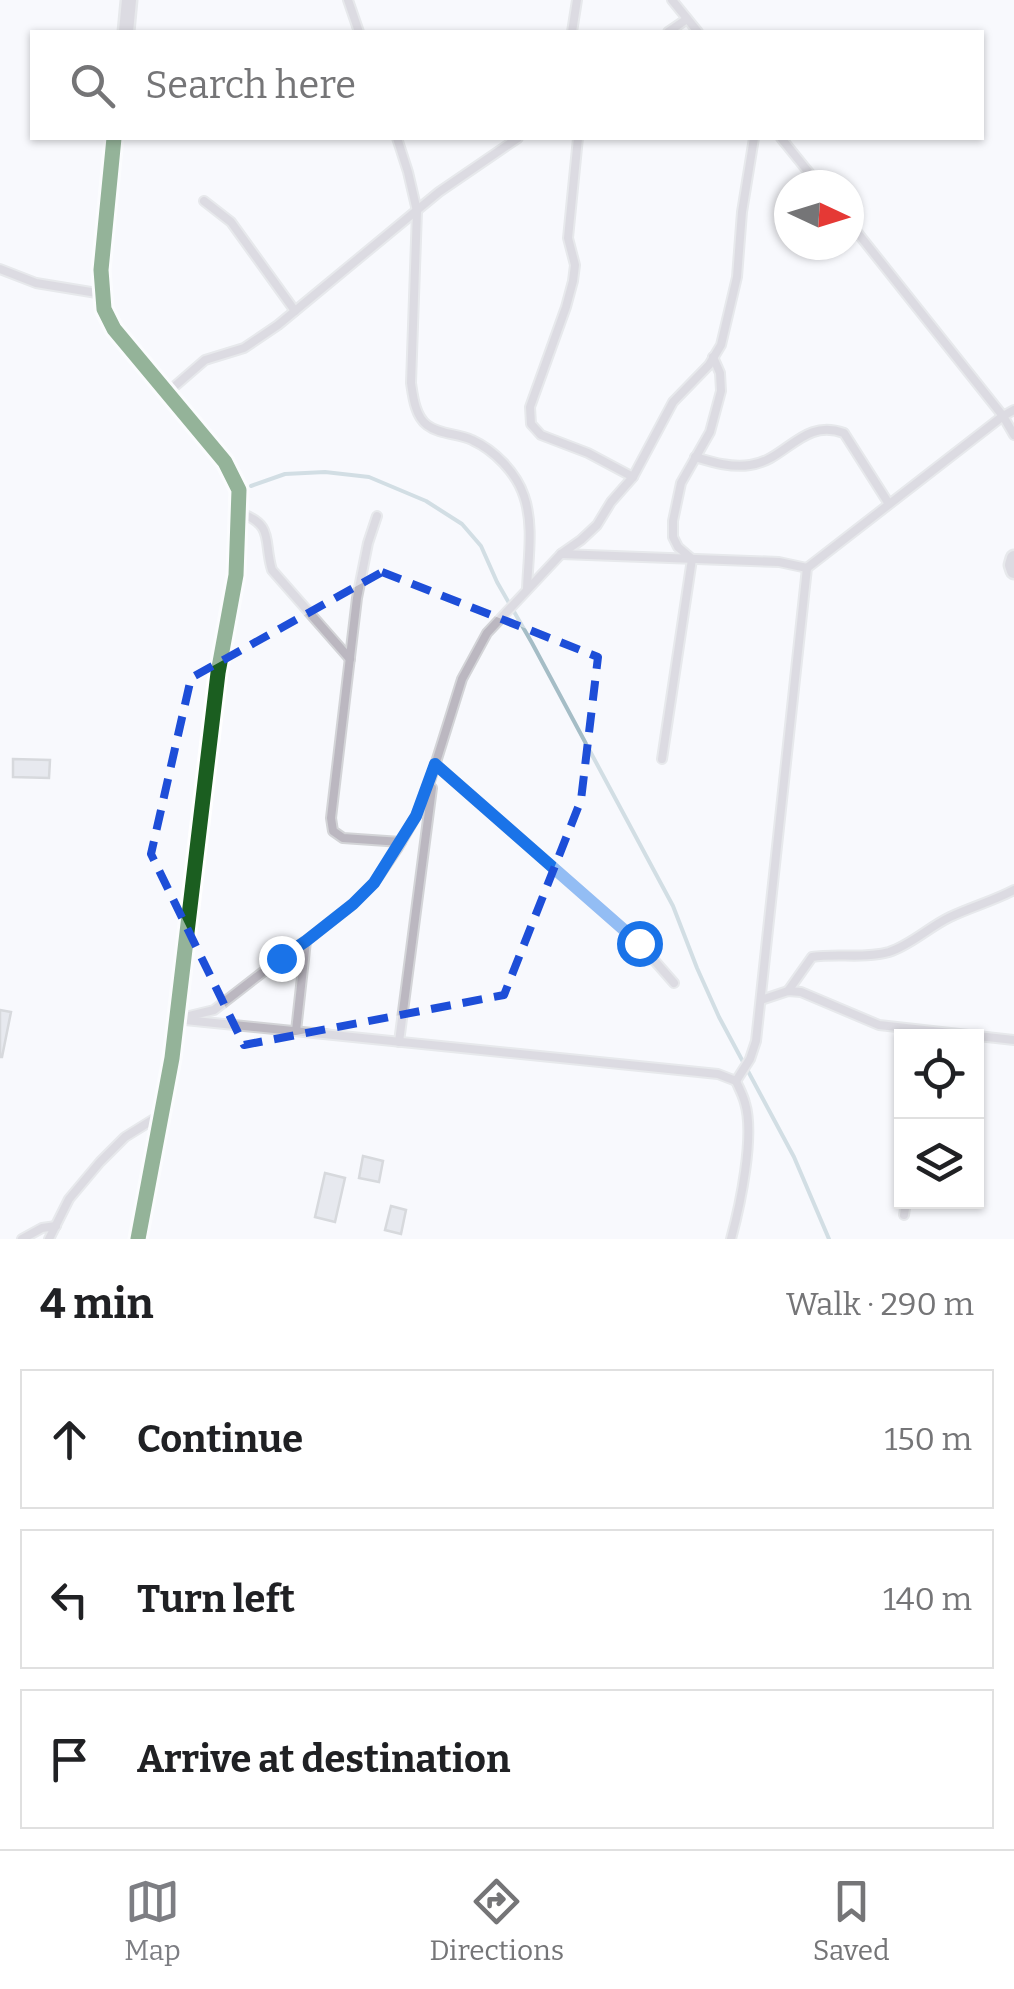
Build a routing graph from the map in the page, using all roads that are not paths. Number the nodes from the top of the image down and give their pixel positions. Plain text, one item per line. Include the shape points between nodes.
1 (129, 0) edge
2 (348, 0) edge
3 (577, 0) edge
4 (672, 0) edge
5 (687, 19) junction
6 (126, 30) edge
7 (358, 30) edge
8 (572, 30) edge
9 (671, 30) edge
10 (696, 30) edge
11 (114, 140) edge
12 (397, 140) edge
13 (515, 140) edge
14 (578, 140) edge
15 (754, 140) edge
16 (784, 140) edge
17 (807, 170) edge
18 (204, 200) dead end
19 (417, 210) junction
20 (864, 241) edge
21 (0, 269) edge
22 (102, 294) junction
23 (294, 312) junction
24 (713, 357) junction
25 (167, 393) junction
26 (1014, 410) edge
27 (1003, 416) junction
28 (1014, 435) edge
29 (694, 457) junction
30 (633, 477) junction
31 (889, 504) junction
32 (238, 513) junction
33 (378, 516) dead end
34 (561, 554) junction
35 (1014, 558) edge
36 (692, 559) junction
37 (807, 568) junction
38 (1014, 571) edge
39 (527, 590) junction
40 (350, 659) junction
41 (662, 759) dead end
42 (435, 764) junction
43 (401, 842) junction
44 (1014, 890) edge
45 (306, 941) junction
46 (674, 984) dead end
47 (788, 992) junction
48 (761, 1000) junction
49 (177, 1019) junction
50 (898, 1029) edge
51 (296, 1031) junction
52 (984, 1038) edge
53 (1014, 1040) edge
54 (399, 1042) junction
55 (739, 1077) junction
56 (162, 1114) junction
57 (905, 1209) edge
58 (904, 1215) dead end
59 (56, 1226) junction
60 (22, 1239) edge
61 (50, 1239) edge
62 (138, 1239) edge
63 (730, 1239) edge

1 - 6 street
2 - 7 lane
3 - 8 lane
4 - 5 lane
5 - 9 lane
5 - 10 lane
11 - 22 street
12 - 19 lane
13 - 19 lane
14 - 30 lane via 568,238 573,281 530,407 532,424 541,435
15 - 24 lane via 737,277
16 - 17 lane
18 - 23 lane via 231,222
19 - 23 lane
19 - 39 lane via 414,403 425,424 493,452 514,475 530,524
20 - 27 lane
21 - 22 lane via 36,284
22 - 25 street via 114,329
23 - 25 lane via 244,348 205,360
24 - 29 lane via 720,391 710,432
24 - 30 lane via 673,402
25 - 32 street via 225,462 238,490
26 - 27 lane
27 - 28 lane
27 - 31 lane
29 - 31 lane via 752,465 831,428 844,433
29 - 36 lane via 680,483 673,522 678,547
30 - 34 lane via 597,525
31 - 37 lane
32 - 40 lane via 256,518 266,532 272,570
32 - 49 street via 236,575
33 - 40 lane via 362,571
34 - 36 lane
34 - 39 lane
35 - 38 street
36 - 37 lane
36 - 41 lane
37 - 48 lane
39 - 42 lane via 474,654
40 - 43 lane via 333,830 343,838
42 - 43 lane
42 - 46 lane via 639,943
42 - 54 lane
43 - 45 lane via 374,883
44 - 47 lane via 886,953 812,957
45 - 49 lane via 214,1010
45 - 51 lane
47 - 48 lane
47 - 50 lane
48 - 55 lane via 756,1041
49 - 51 lane
49 - 56 street
51 - 54 lane
52 - 53 lane
54 - 55 lane
55 - 63 lane via 748,1141
56 - 59 lane via 112,1150 69,1199
56 - 62 street
57 - 58 lane
59 - 60 lane
59 - 61 lane

